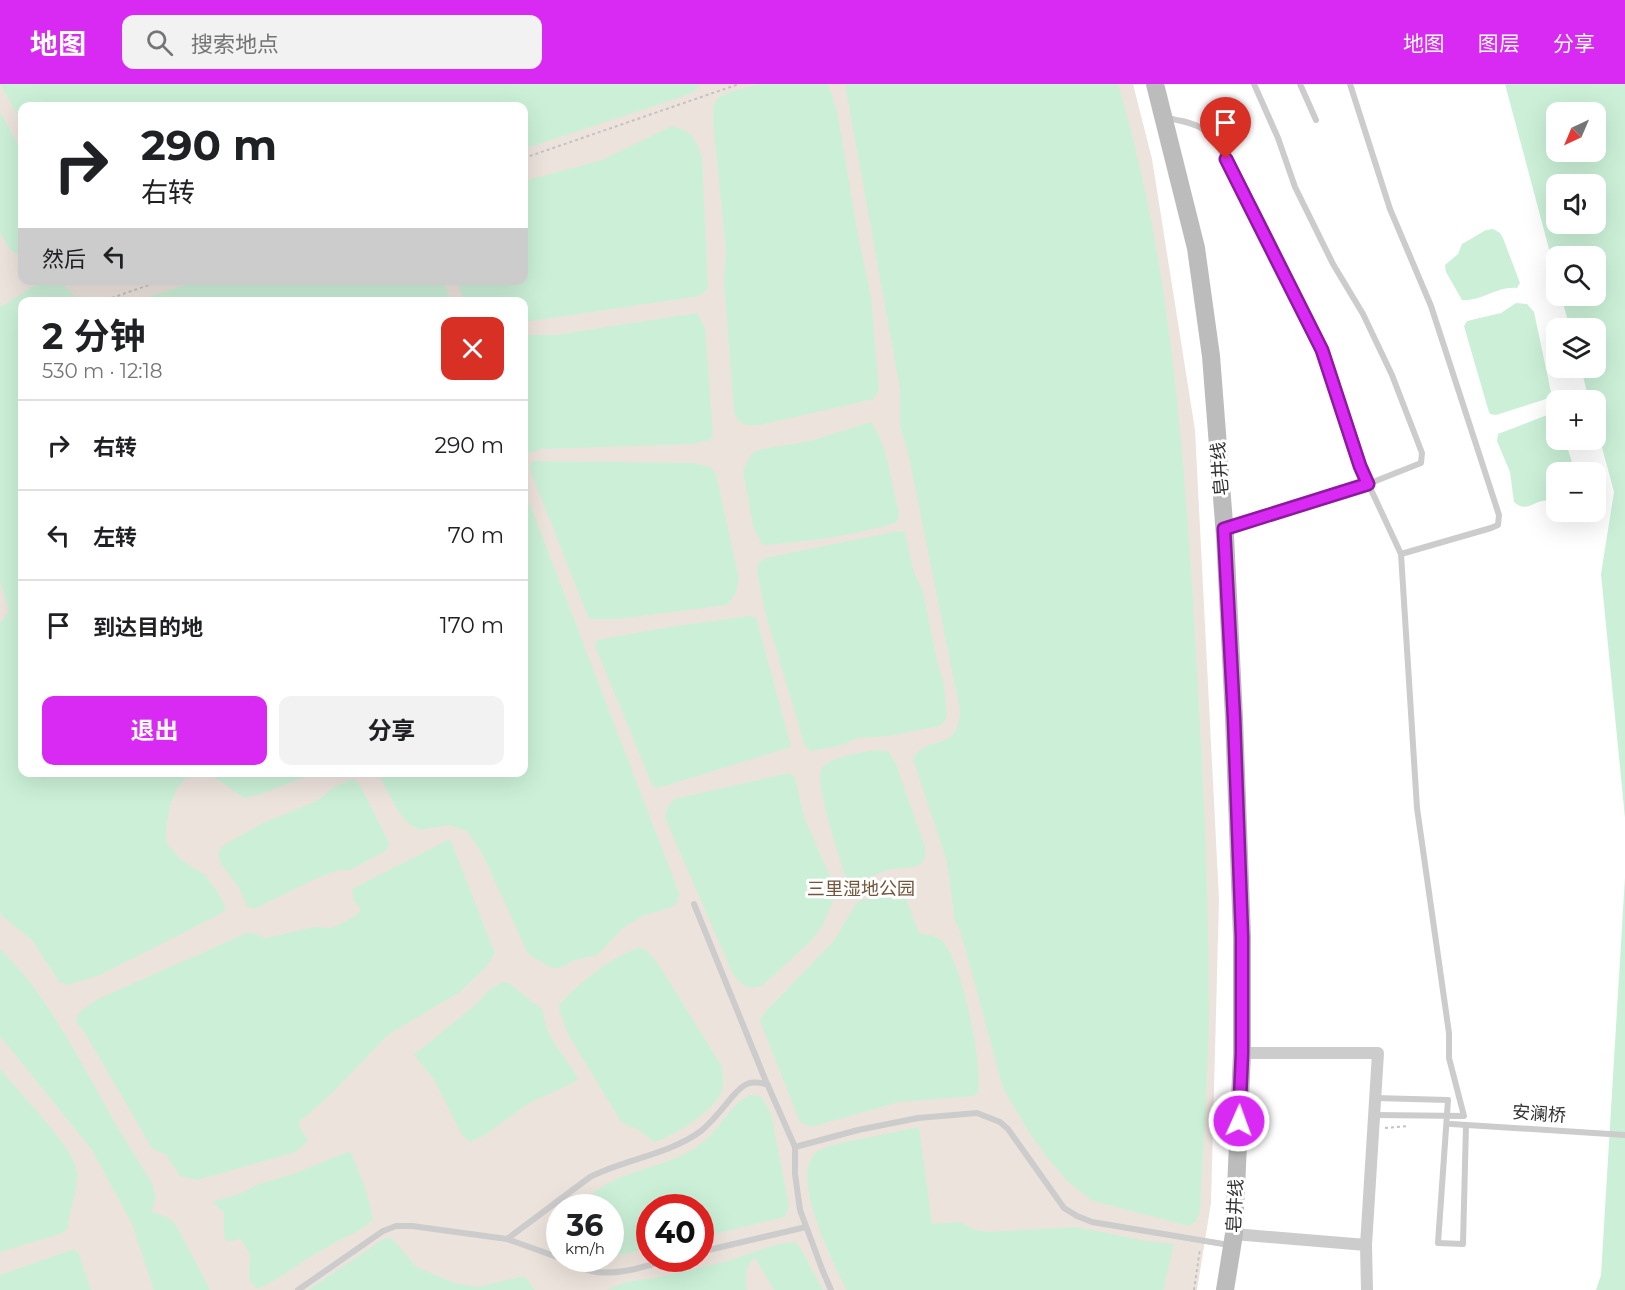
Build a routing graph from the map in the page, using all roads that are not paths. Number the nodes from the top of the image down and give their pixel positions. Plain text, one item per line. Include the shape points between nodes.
1 (1155, 84) edge
2 (1254, 84) edge
3 (1300, 84) edge
4 (1350, 84) edge
5 (1164, 118) junction
6 (1316, 120) dead end
7 (1368, 484) junction
8 (1224, 529) junction
9 (1401, 555) junction
10 (694, 904) dead end
11 (1242, 1053) junction
12 (768, 1085) junction
13 (1375, 1098) junction
14 (1374, 1115) junction
15 (1451, 1124) dead end
16 (1466, 1125) junction
17 (1625, 1135) edge
18 (795, 1147) junction
19 (806, 1227) junction
20 (507, 1239) junction
21 (1233, 1240) junction
22 (1366, 1245) junction
23 (714, 1249) edge
24 (546, 1253) edge
25 (1229, 1267) junction
26 (298, 1290) edge
27 (831, 1290) edge
28 (1225, 1290) edge
29 (1237, 1290) edge
30 (1367, 1290) edge

1 - 5 street, 皂井线
2 - 7 lane via 1295,187 1388,365 1422,453 1421,463
3 - 6 lane
4 - 9 lane via 1390,209 1431,306 1498,515 1498,525 1491,528
5 - 7 lane via 1193,122 1211,135 1226,159 1322,350
5 - 8 street, 皂井线 via 1196,248 1208,334
7 - 8 street
7 - 9 lane
8 - 11 street, 皂井线 via 1242,937
9 - 14 lane via 1417,808 1449,1033 1449,1058 1464,1116
10 - 12 lane
11 - 13 street via 1378,1053
11 - 21 street, 皂井线
12 - 18 lane
12 - 20 lane via 756,1081 747,1084 700,1131 680,1143 590,1177
13 - 14 street
13 - 16 lane, bridge via 1448,1100 1438,1243 1463,1244
14 - 22 street
15 - 16 lane, 安澜桥
16 - 17 lane, 安澜桥
18 - 19 lane via 796,1183
18 - 21 lane via 918,1118 977,1113 1008,1129 1064,1208 1077,1216 1092,1222 1202,1240
19 - 23 lane
19 - 27 lane
20 - 24 lane
20 - 26 lane via 396,1226
21 - 22 street
21 - 25 street, 皂井线
22 - 30 street
25 - 28 street, 皂井线
25 - 29 street

